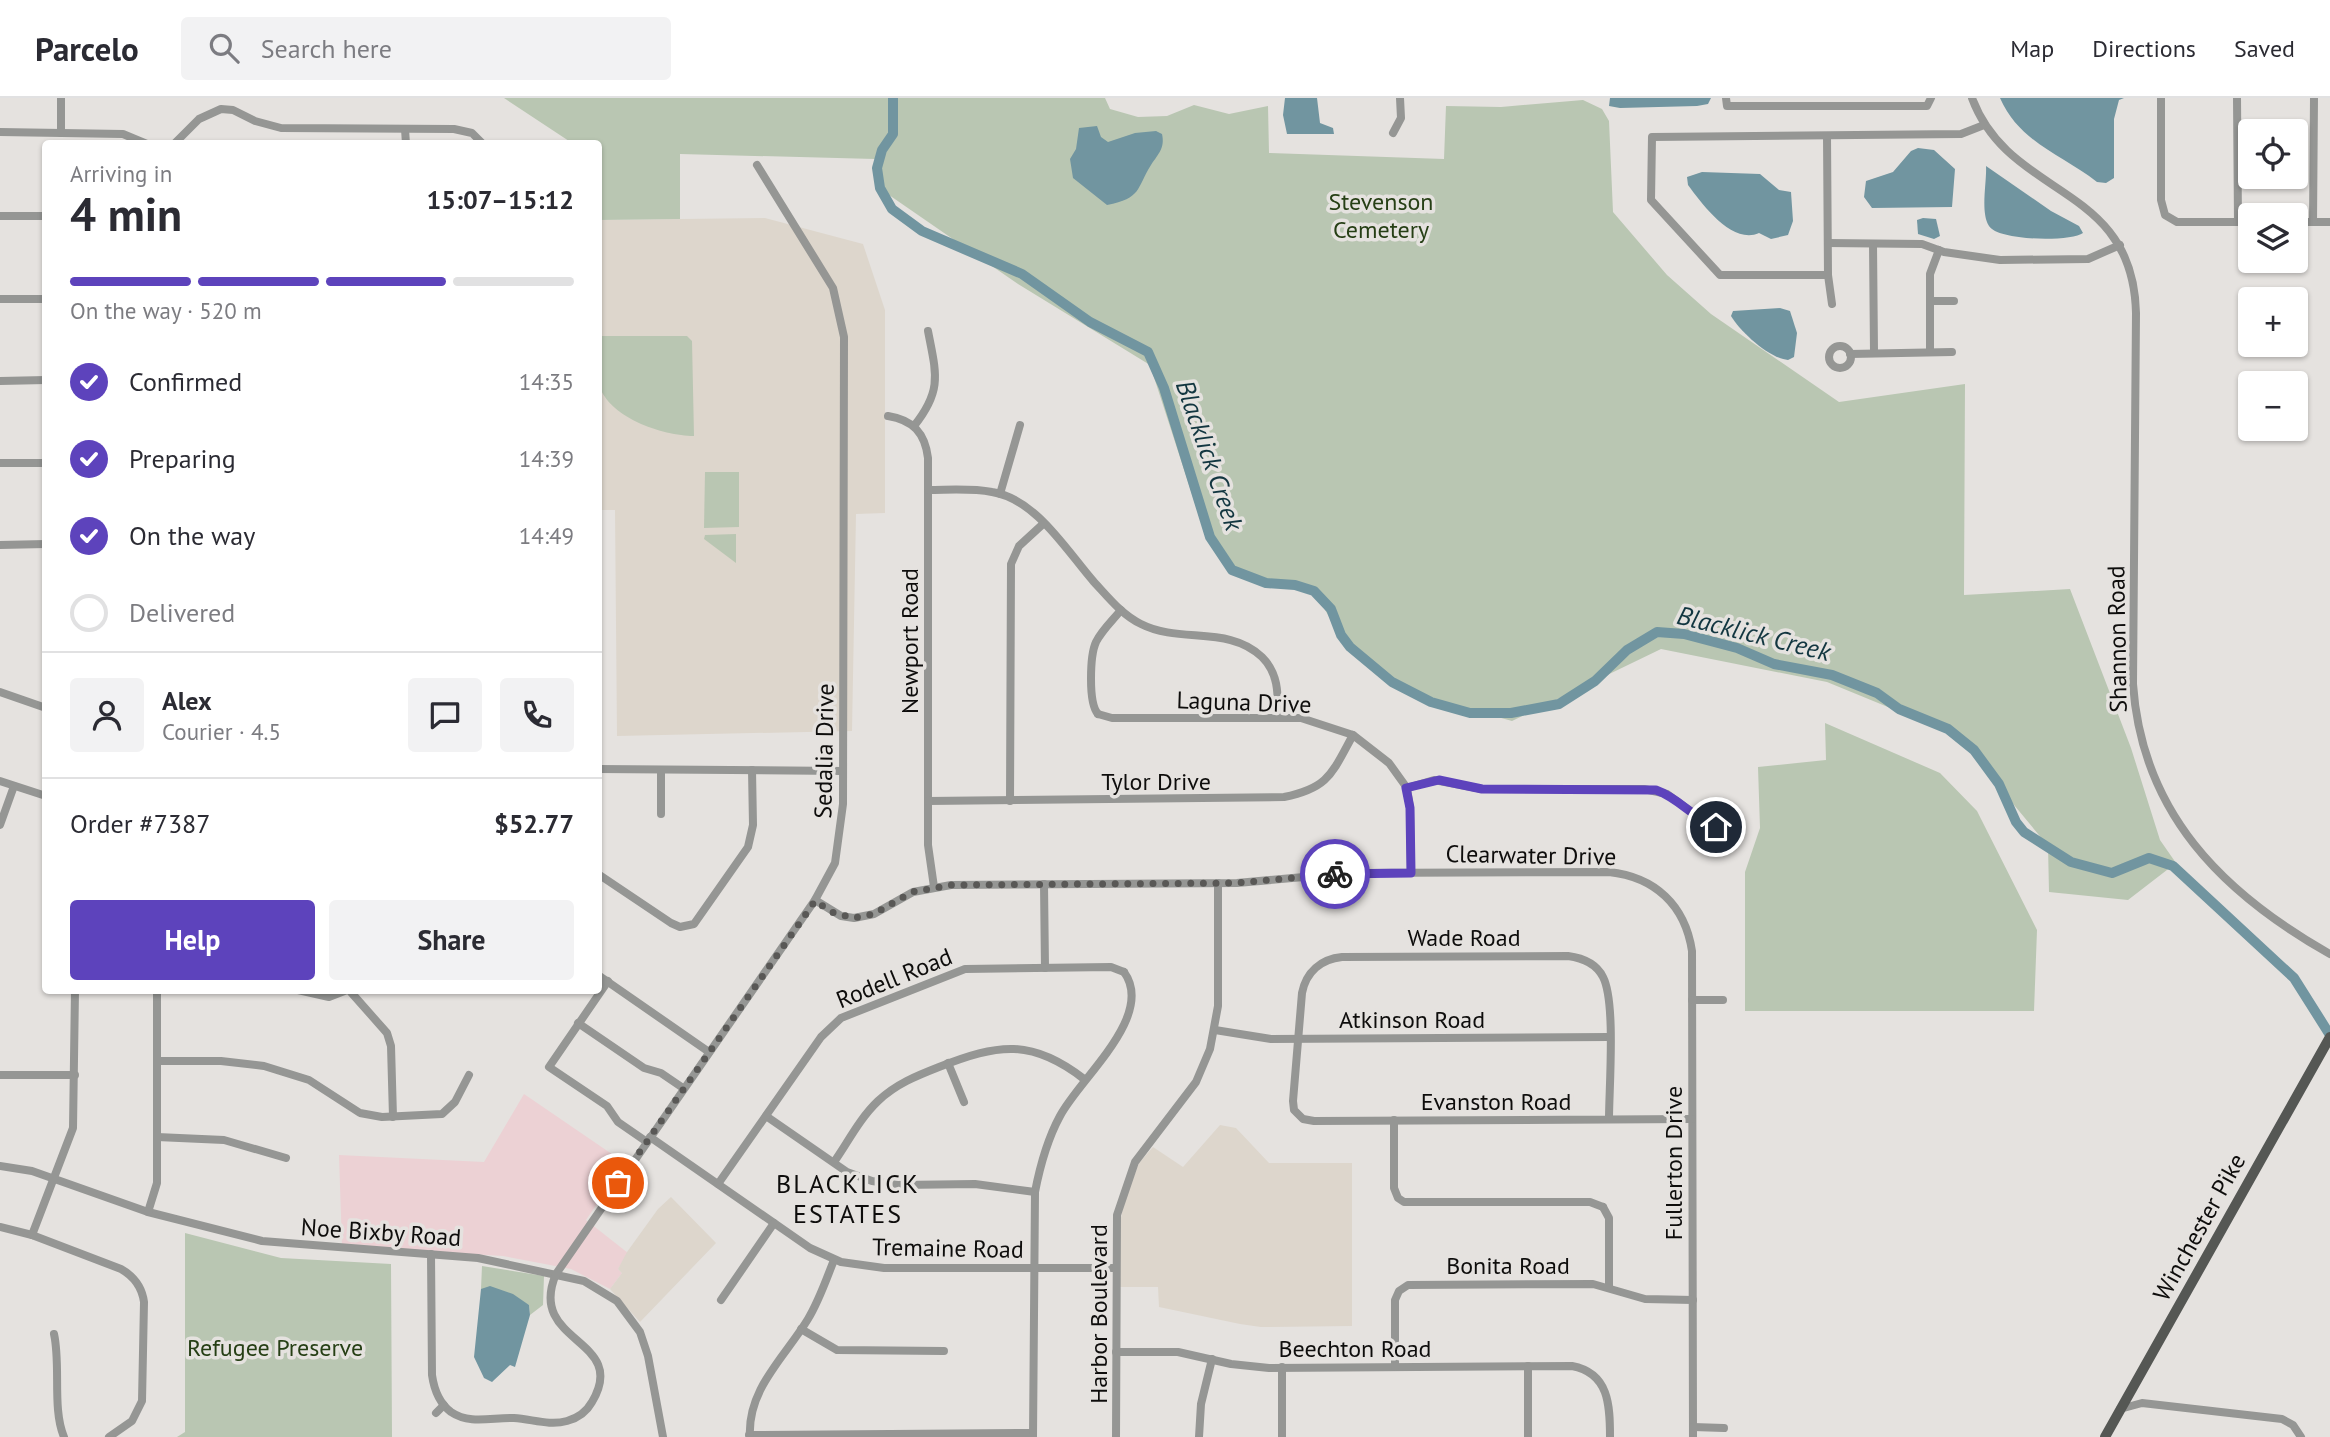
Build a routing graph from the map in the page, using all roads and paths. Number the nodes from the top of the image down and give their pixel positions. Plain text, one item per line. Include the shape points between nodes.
1 (61, 98) edge
2 (1401, 98) edge
3 (1972, 98) edge
4 (2161, 98) edge
5 (2237, 98) edge
6 (2314, 98) edge
7 (1931, 100) edge
8 (1727, 102) edge
9 (1795, 102) edge
10 (1863, 102) edge
11 (1984, 125) junction
12 (405, 129) junction
13 (0, 132) edge
14 (61, 133) junction
15 (1393, 133) dead end
16 (1827, 136) junction
17 (137, 140) edge
18 (178, 140) edge
19 (405, 140) edge
20 (479, 140) edge
21 (757, 165) dead end
22 (0, 216) edge
23 (42, 216) edge
24 (2238, 222) joint
25 (2308, 222) edge
26 (2314, 222) junction
27 (2330, 222) edge
28 (1828, 243) junction
29 (1873, 244) junction
30 (2120, 245) junction
31 (1939, 250) junction
32 (1828, 275) junction
33 (0, 299) edge
34 (42, 299) edge
35 (1930, 301) junction
36 (1954, 301) dead end
37 (1832, 304) dead end
38 (928, 331) dead end
39 (1874, 352) junction
40 (1930, 352) junction
41 (1952, 352) dead end
42 (1850, 354) dead end
43 (42, 380) edge
44 (0, 381) edge
45 (888, 416) dead end
46 (1020, 425) dead end
47 (914, 426) junction
48 (0, 463) edge
49 (42, 463) edge
50 (928, 490) junction
51 (1000, 494) junction
52 (1043, 524) junction
53 (42, 544) edge
54 (0, 545) edge
55 (1121, 610) junction
56 (0, 692) edge
57 (42, 707) edge
58 (1098, 714) junction
59 (1279, 717) junction
60 (1091, 720) dead end
61 (1353, 735) junction
62 (602, 769) edge
63 (661, 770) junction
64 (752, 770) junction
65 (843, 771) junction
66 (0, 781) edge
67 (14, 786) junction
68 (1406, 788) junction
69 (42, 795) edge
70 (1010, 801) junction
71 (929, 802) junction
72 (661, 814) dead end
73 (0, 825) edge
74 (1737, 831) dead end
75 (1411, 873) junction
76 (602, 877) edge
77 (1218, 883) junction
78 (1044, 884) junction
79 (934, 887) junction
80 (1666, 896) joint
81 (815, 901) junction
82 (2330, 954) edge
83 (1045, 968) junction
84 (602, 977) edge
85 (608, 981) junction
86 (602, 989) edge
87 (75, 994) edge
88 (157, 994) edge
89 (316, 994) edge
90 (337, 994) edge
91 (352, 994) edge
92 (599, 994) edge
93 (1692, 1000) junction
94 (1723, 1000) dead end
95 (578, 1023) junction
96 (1215, 1030) junction
97 (1609, 1037) junction
98 (2330, 1037) edge
99 (1298, 1039) junction
100 (709, 1052) junction
101 (157, 1061) junction
102 (948, 1063) junction
103 (0, 1075) edge
104 (75, 1075) junction
105 (469, 1075) dead end
106 (1084, 1079) junction
107 (683, 1088) junction
108 (964, 1102) dead end
109 (766, 1116) junction
110 (393, 1117) junction
111 (1609, 1119) junction
112 (1692, 1119) junction
113 (1394, 1120) junction
114 (157, 1137) junction
115 (648, 1139) junction
116 (286, 1158) dead end
117 (834, 1162) junction
118 (0, 1166) edge
119 (54, 1178) junction
120 (718, 1184) junction
121 (1035, 1192) junction
122 (148, 1212) junction
123 (774, 1223) junction
124 (0, 1227) edge
125 (32, 1234) junction
126 (431, 1254) junction
127 (834, 1260) junction
128 (1032, 1268) junction
129 (1116, 1268) junction
130 (556, 1274) junction
131 (1609, 1287) junction
132 (720, 1300) dead end
133 (1693, 1300) junction
134 (802, 1329) junction
135 (54, 1334) dead end
136 (944, 1351) dead end
137 (1116, 1352) junction
138 (1212, 1359) junction
139 (1528, 1366) junction
140 (1282, 1367) junction
141 (1395, 1367) junction
142 (2132, 1389) junction
143 (2142, 1403) junction
144 (444, 1405) junction
145 (2120, 1409) junction
146 (436, 1413) dead end
147 (1724, 1428) dead end
148 (1693, 1432) edge
149 (842, 1435) edge
150 (1033, 1435) edge
151 (749, 1436) edge
152 (64, 1437) edge
153 (109, 1437) edge
154 (663, 1437) edge
155 (1116, 1437) edge
156 (1199, 1437) edge
157 (1282, 1437) edge
158 (1528, 1437) edge
159 (1610, 1437) edge
160 (2105, 1437) edge
161 (2301, 1437) edge

1 - 14 street
2 - 15 street via 1401,118
3 - 11 street, Shannon Road
4 - 24 street via 2165,215 2177,222
5 - 24 street
6 - 26 street
7 - 10 street via 1927,106
8 - 9 street
9 - 10 street
11 - 16 street via 1967,134
11 - 30 street, Shannon Road via 2013,158 2097,215
12 - 18 street via 281,128 220,109 199,119
12 - 19 street
12 - 20 street via 454,129
13 - 14 street
14 - 17 street via 122,134
16 - 28 street
16 - 32 street via 1652,137 1651,200 1720,275
21 - 65 street, Sedalia Drive via 834,288 844,337
22 - 23 street
25 - 26 street
26 - 27 street
28 - 29 street
28 - 32 street
29 - 31 street via 1922,244
29 - 39 street
30 - 31 street via 2088,259 2000,260
30 - 82 street, Shannon Road via 2131,270 2136,301 2133,684 2145,753 2169,809 2203,856 2264,910
31 - 35 street via 1930,274
32 - 37 street
33 - 34 street
35 - 36 street
35 - 40 street
38 - 47 street via 936,387
39 - 40 street
39 - 42 street
40 - 41 street
43 - 44 street
45 - 47 street
46 - 51 street
47 - 50 street, Newport Road via 926,444
48 - 49 street
50 - 51 street
50 - 71 street, Newport Road
51 - 52 street via 1026,506
52 - 55 street
52 - 70 street via 1019,546 1011,565
53 - 54 street
55 - 58 street via 1093,651 1092,702
55 - 59 street via 1161,633 1221,638 1255,652 1275,676
56 - 57 street
58 - 59 street, Laguna Drive via 1109,718
58 - 60 street
59 - 61 street, Laguna Drive via 1312,721
61 - 68 street, Laguna Drive via 1389,763
61 - 70 street, Tylor Drive via 1322,785 1284,797
62 - 63 street
63 - 64 street
63 - 72 street
64 - 65 street
64 - 76 street via 748,847 698,921 686,931
65 - 81 street, Sedalia Drive via 838,852
66 - 67 street
67 - 69 street
67 - 73 street
68 - 74 street via 1439,780 1482,789 1644,789 1667,794 1708,824
68 - 75 street, Laguna Drive
70 - 71 street, Tylor Drive
71 - 79 street, Newport Road
75 - 77 street, Clearwater Drive
75 - 80 street, Clearwater Drive via 1609,872 1640,879
77 - 78 street, Clearwater Drive
77 - 96 street, Harbor Boulevard
78 - 79 street, Clearwater Drive
78 - 83 street
79 - 81 street, Clearwater Drive via 854,918
80 - 93 street, Fullerton Drive via 1681,913 1690,940
81 - 100 street, Sedalia Drive
83 - 106 street, Rodell Road via 1126,969 1132,989 1123,1028
83 - 109 street, Rodell Road via 965,969 841,1018 821,1037
84 - 85 street
85 - 86 street
85 - 100 street
87 - 104 street
88 - 101 street
89 - 90 street
91 - 110 street via 387,1033
92 - 95 street
93 - 94 street
93 - 112 street, Fullerton Drive
95 - 107 street via 644,1068
95 - 115 street, Tremaine Road via 549,1067 607,1106 618,1122
96 - 99 street, Atkinson Road
96 - 129 street, Harbor Boulevard via 1196,1082 1149,1139 1128,1178 1117,1215
97 - 99 street, Atkinson Road
97 - 99 street, Wade Road via 1604,979 1590,962 1568,956 1342,957 1317,966 1303,986
97 - 111 street
98 - 142 main road, Winchester Pike
99 - 113 street, Evanston Road via 1296,1117
100 - 107 street, Sedalia Drive
101 - 110 street via 264,1066 309,1080 360,1113
101 - 114 street
102 - 106 street via 993,1049 1023,1049 1056,1059
102 - 108 street
102 - 117 street via 884,1096
103 - 104 street
104 - 119 street via 73,1128
105 - 110 street via 456,1102 442,1114
106 - 121 street via 1050,1137
107 - 115 street, Sedalia Drive
109 - 117 street
109 - 120 street, Rodell Road
111 - 112 street, Evanston Road
111 - 113 street, Evanston Road
112 - 133 street, Fullerton Drive
113 - 131 street via 1395,1200 1606,1203
114 - 116 street via 224,1140
114 - 122 street via 157,1182
115 - 120 street, Tremaine Road
115 - 130 street, Sedalia Drive
117 - 121 street via 855,1175 883,1183 975,1184
118 - 119 street, Noe Bixby Road
119 - 122 street, Noe Bixby Road
119 - 125 street
120 - 123 street, Tremaine Road
121 - 128 street
122 - 126 street, Noe Bixby Road via 278,1244
123 - 127 street, Tremaine Road
123 - 132 street
124 - 125 street
125 - 153 street via 121,1269 141,1288 142,1401 132,1421
126 - 130 street, Noe Bixby Road
126 - 144 street via 431,1366 435,1391
127 - 128 street, Tremaine Road via 884,1268
127 - 134 street
128 - 129 street, Tremaine Road
128 - 150 street
129 - 137 street, Harbor Boulevard
130 - 144 street via 551,1314 558,1325 585,1344 598,1367 599,1385 588,1408 566,1421 547,1422 471,1419
130 - 154 street, Noe Bixby Road via 600,1288 633,1319 648,1356
131 - 133 street, Bonita Road via 1651,1301
131 - 141 street, Bonita Road via 1396,1287
133 - 148 street, Fullerton Drive
134 - 136 street via 837,1350
134 - 151 street via 757,1395
135 - 152 street
137 - 138 street, Beechton Road via 1178,1352
137 - 155 street, Harbor Boulevard
138 - 140 street, Beechton Road via 1241,1366
138 - 156 street
139 - 141 street, Beechton Road
139 - 158 street
139 - 159 street, Beechton Road via 1572,1366 1593,1374 1608,1396
140 - 141 street, Beechton Road
140 - 157 street
142 - 143 street
142 - 145 main road, Winchester Pike
143 - 145 street
143 - 161 street via 2282,1419
144 - 146 street
145 - 160 main road, Winchester Pike
147 - 148 street
149 - 150 street
149 - 151 street

